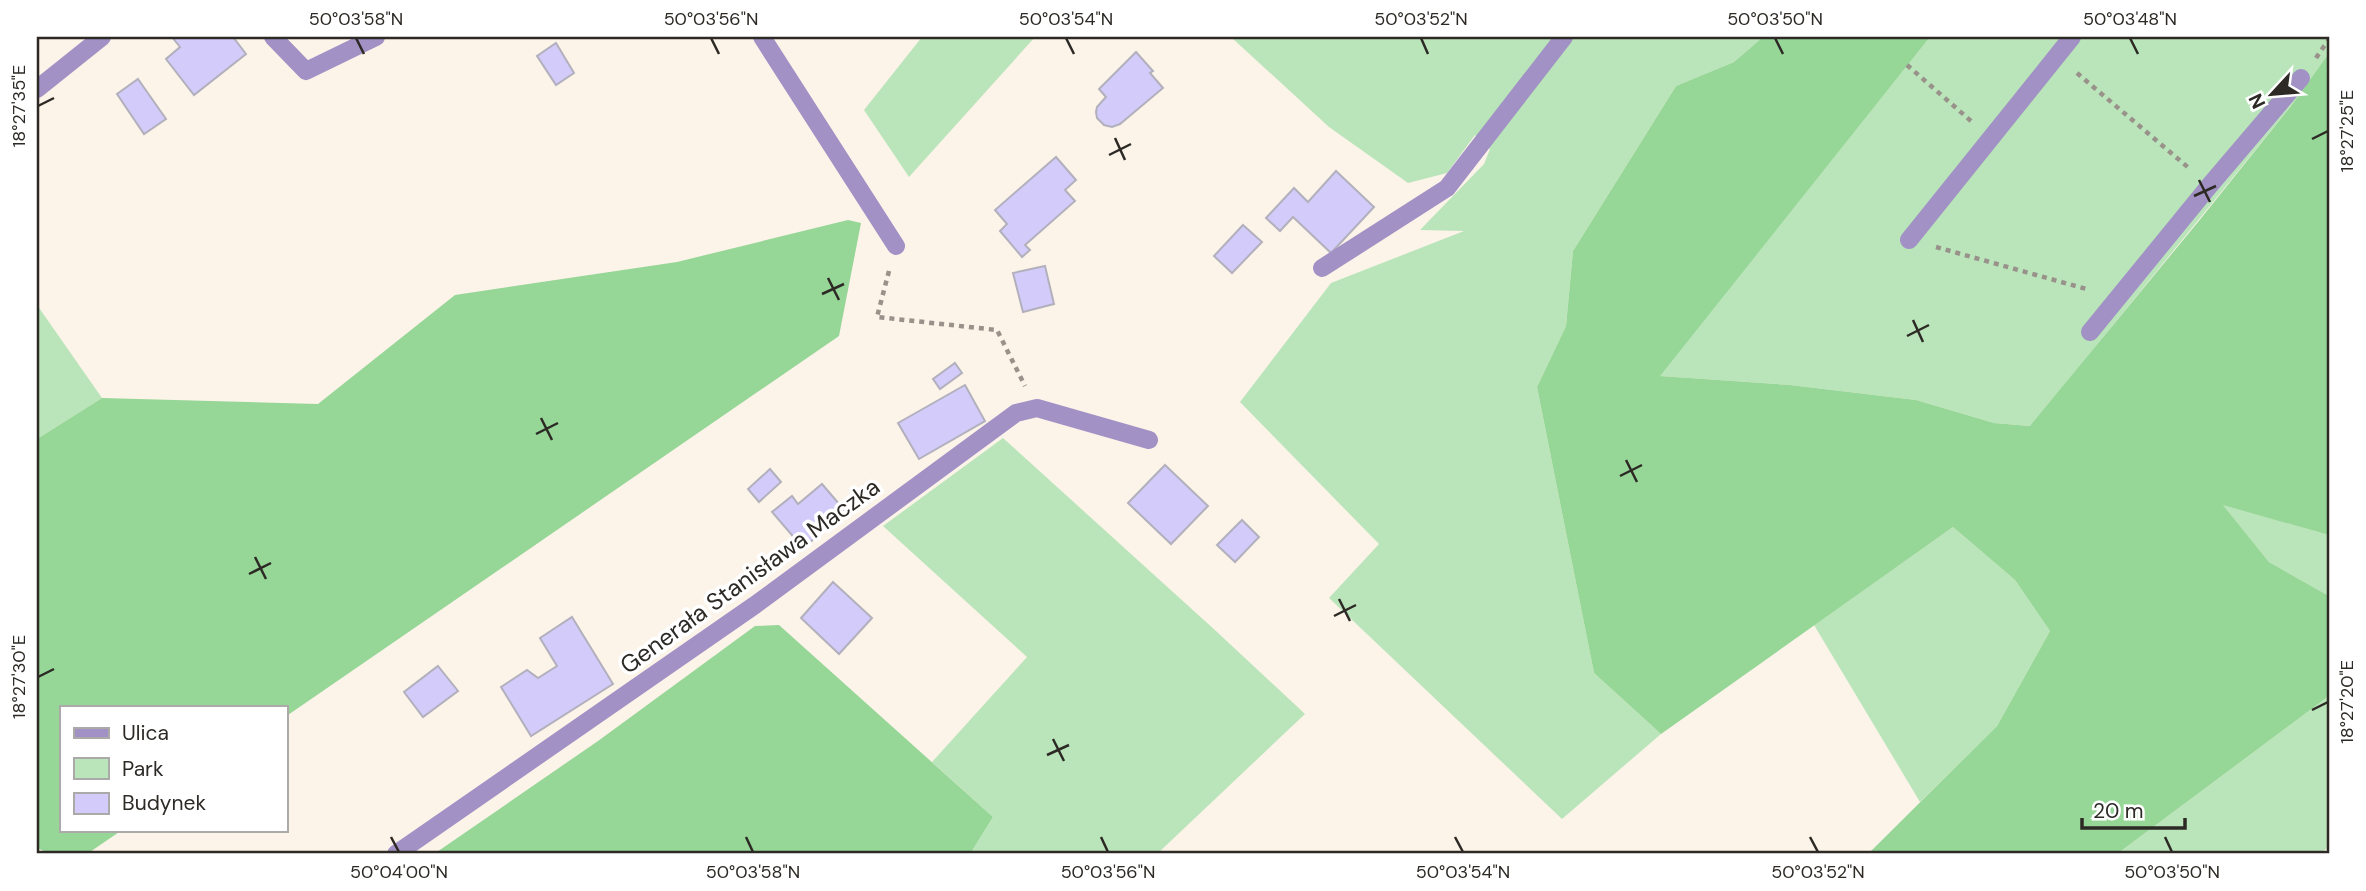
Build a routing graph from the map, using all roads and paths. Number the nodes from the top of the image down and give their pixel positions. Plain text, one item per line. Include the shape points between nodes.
1 (102, 37) edge
2 (273, 37) edge
3 (376, 37) edge
4 (762, 37) edge
5 (1563, 37) edge
6 (2072, 37) edge
7 (2057, 56) junction
8 (1907, 65) dead end
9 (2301, 78) dead end
10 (37, 89) edge
11 (1991, 138) junction
12 (2210, 185) junction
13 (1909, 240) joint
14 (896, 246) joint
15 (1322, 268) dead end
16 (2118, 298) junction
17 (2090, 332) dead end
18 (1037, 408) junction
19 (1149, 440) dead end
20 (396, 854) edge

1 - 10 street
2 - 3 street via 306,71
4 - 14 street
5 - 15 street via 1447,188
6 - 7 street
7 - 11 street
7 - 12 path
8 - 11 path
9 - 12 street
11 - 13 street
12 - 16 street
13 - 16 path
14 - 18 path via 877,317 997,331
16 - 17 street
18 - 19 street
18 - 20 street, Generała Stanisława Maczka via 1016,412 755,605

